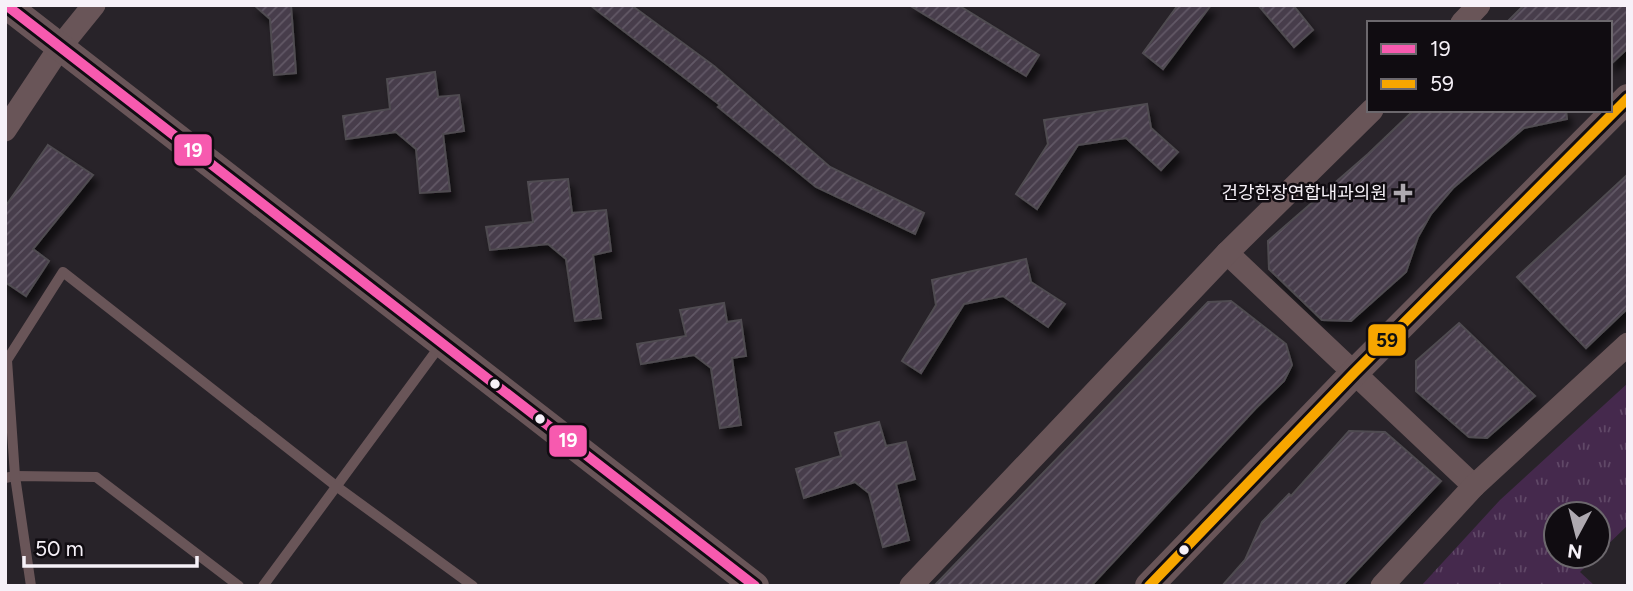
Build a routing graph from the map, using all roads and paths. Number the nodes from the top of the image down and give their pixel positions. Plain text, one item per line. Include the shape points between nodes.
1 (6, 5) edge
2 (94, 5) edge
3 (1479, 5) edge
4 (1464, 21) edge
5 (60, 47) junction
6 (1628, 98) edge
7 (1371, 112) edge
8 (5, 130) edge
9 (1227, 253) junction
10 (442, 343) junction
11 (1628, 344) edge
12 (1354, 373) junction
13 (10, 477) edge
14 (336, 486) junction
15 (1474, 486) junction
16 (31, 586) edge
17 (239, 586) edge
18 (262, 586) edge
19 (473, 586) edge
20 (755, 586) edge
21 (911, 586) edge
22 (1149, 586) edge
23 (1382, 586) edge

1 - 5 street
2 - 5 street
3 - 4 street
5 - 8 street
5 - 10 street
6 - 12 street
7 - 9 street
9 - 12 street
9 - 21 street
10 - 14 lane
10 - 20 street
11 - 15 street
12 - 15 street
12 - 22 street
13 - 14 lane via 7,359 63,272
13 - 16 lane
13 - 17 lane via 96,477
14 - 18 lane
14 - 19 lane
15 - 23 street

